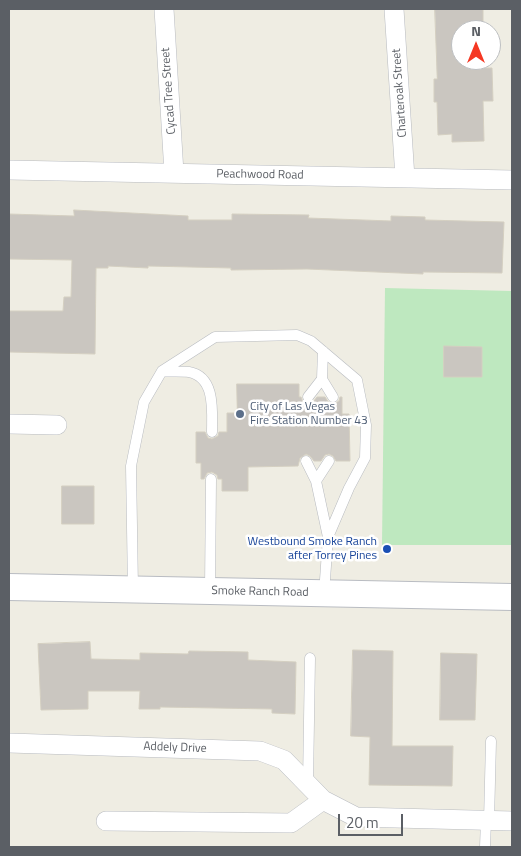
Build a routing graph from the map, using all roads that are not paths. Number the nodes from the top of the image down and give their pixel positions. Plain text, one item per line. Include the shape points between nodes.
1 (164, 9) edge
2 (394, 9) edge
3 (9, 170) edge
4 (174, 173) junction
5 (405, 178) junction
6 (512, 180) edge
7 (323, 351) junction
8 (162, 372) junction
9 (322, 379) junction
10 (308, 397) dead end
11 (333, 397) dead end
12 (9, 424) edge
13 (56, 425) dead end
14 (212, 432) dead end
15 (306, 461) dead end
16 (329, 461) dead end
17 (211, 479) dead end
18 (316, 482) junction
19 (328, 537) junction
20 (9, 588) edge
21 (134, 590) junction
22 (210, 592) junction
23 (324, 594) junction
24 (512, 597) edge
25 (310, 658) dead end
26 (9, 737) edge
27 (492, 741) dead end
28 (9, 743) edge
29 (308, 783) junction
30 (323, 800) junction
31 (106, 821) dead end
32 (487, 821) junction
33 (512, 821) edge
34 (485, 847) edge

1 - 4 street, Cycad Tree Street
2 - 5 street, Charteroak Street
3 - 4 street, Peachwood Road
4 - 5 street, Peachwood Road
5 - 6 street, Peachwood Road
7 - 8 lane via 312,341 297,335 215,337
7 - 9 lane
7 - 19 lane via 357,380 366,425 365,458
8 - 14 lane via 190,372 202,378 211,394
8 - 21 lane via 144,402 131,466
9 - 10 lane
9 - 11 lane
12 - 13 street
15 - 18 lane
16 - 18 lane
17 - 22 lane
18 - 19 lane
19 - 23 lane
20 - 21 main road, Smoke Ranch Road
21 - 22 main road, Smoke Ranch Road
22 - 23 main road, Smoke Ranch Road
23 - 24 main road, Smoke Ranch Road
25 - 29 lane
26 - 28 street
27 - 32 lane
28 - 29 street, Addely Drive via 260,751 284,760
29 - 30 street, Addely Drive
30 - 31 street via 291,823
30 - 32 street, Addely Drive via 356,817
32 - 33 street, Addely Drive
32 - 34 lane

